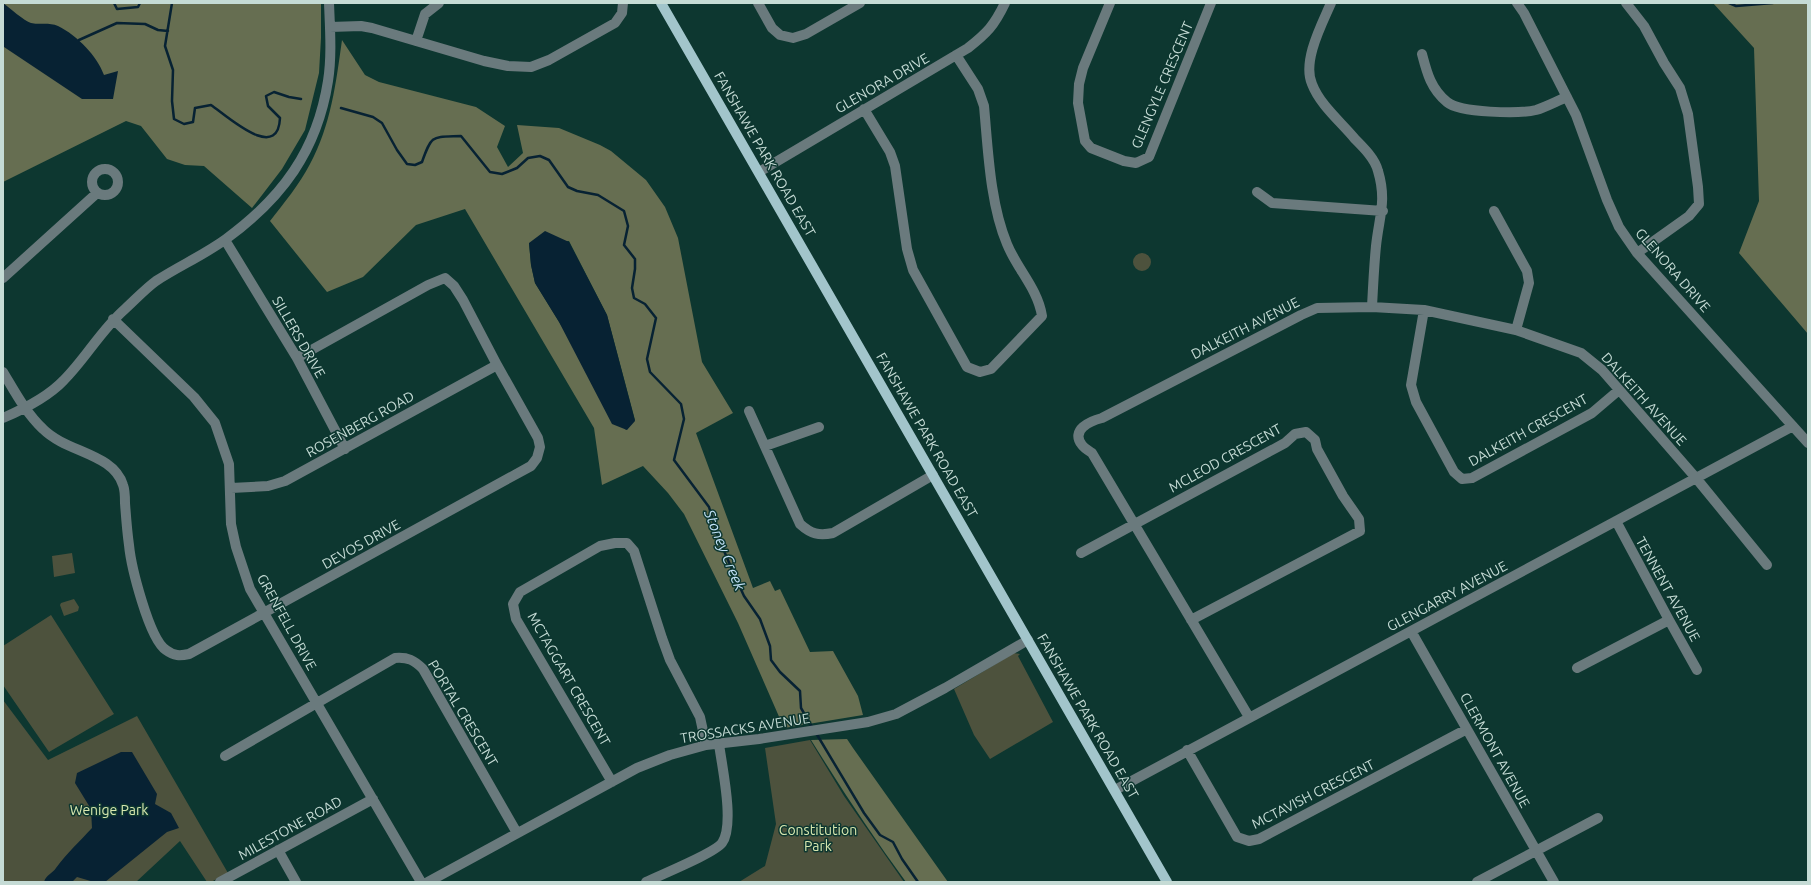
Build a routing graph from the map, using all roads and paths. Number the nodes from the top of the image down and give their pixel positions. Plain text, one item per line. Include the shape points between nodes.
1 (329, 3) edge
2 (439, 3) edge
3 (623, 3) edge
4 (661, 3) edge
5 (758, 3) edge
6 (860, 3) edge
7 (1005, 3) edge
8 (1110, 3) edge
9 (1211, 3) edge
10 (1331, 3) edge
11 (1516, 3) edge
12 (1626, 3) edge
13 (330, 27) junction
14 (416, 41) junction
15 (1422, 54) dead end
16 (956, 55) junction
17 (1567, 97) junction
18 (864, 109) junction
19 (759, 172) junction
20 (1257, 192) dead end
21 (97, 193) dead end
22 (1383, 211) junction
23 (1494, 211) dead end
24 (225, 240) junction
25 (1637, 253) junction
26 (3, 278) edge
27 (1372, 307) junction
28 (1424, 310) junction
29 (113, 320) junction
30 (1516, 330) junction
31 (296, 358) junction
32 (496, 365) junction
33 (3, 372) edge
34 (1619, 390) junction
35 (25, 407) junction
36 (749, 411) dead end
37 (3, 418) edge
38 (1793, 426) junction
39 (818, 427) dead end
40 (1808, 443) edge
41 (765, 446) junction
42 (345, 449) junction
43 (933, 475) junction
44 (1696, 478) junction
45 (231, 488) junction
46 (1616, 521) junction
47 (1134, 524) junction
48 (1081, 553) dead end
49 (1767, 565) dead end
50 (264, 613) junction
51 (1191, 620) junction
52 (1669, 620) junction
53 (1411, 631) junction
54 (1028, 640) junction
55 (1577, 668) dead end
56 (1697, 670) dead end
57 (317, 702) junction
58 (1249, 717) junction
59 (1467, 729) junction
60 (719, 744) junction
61 (706, 746) junction
62 (1187, 750) junction
63 (224, 756) dead end
64 (612, 782) junction
65 (1115, 790) junction
66 (373, 799) junction
67 (1598, 818) dead end
68 (517, 834) junction
69 (278, 850) junction
70 (1536, 851) junction
71 (220, 882) edge
72 (296, 882) edge
73 (421, 882) edge
74 (428, 882) edge
75 (646, 882) edge
76 (1167, 882) edge
77 (1477, 882) edge
78 (1554, 882) edge

1 - 13 street
2 - 14 street via 425,14
3 - 14 street via 622,14 615,23 549,60 531,66 499,64
4 - 19 main road, FANSHAWE PARK ROAD EAST
5 - 6 street via 772,28 780,35 793,38 806,34
7 - 16 street, GLENORA DRIVE via 987,34
8 - 9 street, GLENGYLE CRESCENT via 1083,68 1078,102 1085,141 1091,148 1136,163 1149,157
10 - 22 street via 1314,44 1309,65 1311,83 1319,97 1370,156 1378,169 1383,190
11 - 17 street, GLENORA DRIVE via 1524,13
12 - 25 street via 1644,26 1680,88 1688,114 1699,204 1689,216
13 - 14 street via 360,26
13 - 24 street via 328,81 318,123 305,154 283,188 264,208
15 - 17 street via 1427,76 1433,86 1448,103 1466,110 1536,110
16 - 18 street, GLENORA DRIVE
16 - 18 street via 978,89 984,106 997,212 1008,245 1036,296 1042,316 991,369 980,372 967,367 913,270 907,249 895,166 890,152
17 - 25 street, GLENORA DRIVE via 1619,227
18 - 19 street, GLENORA DRIVE
19 - 43 main road, FANSHAWE PARK ROAD EAST
20 - 22 street via 1272,203
21 - 26 street
22 - 27 street via 1376,245
23 - 30 street via 1527,271 1529,282
24 - 29 street via 156,282
24 - 31 street, SILLERS DRIVE
25 - 38 street, GLENORA DRIVE
27 - 28 street, DALKEITH AVENUE
27 - 47 street, DALKEITH AVENUE via 1317,308 1300,315 1083,426 1079,436 1081,444 1092,453
28 - 30 street, DALKEITH AVENUE
28 - 34 street, DALKEITH CRESCENT via 1411,384 1416,402 1454,472 1462,479 1472,478 1573,425
29 - 35 street via 64,381
29 - 45 street, GRENFELL DRIVE via 194,397 215,424 229,464
30 - 34 street, DALKEITH AVENUE via 1581,353 1602,370
31 - 32 street, DEVOS DRIVE via 445,278 463,300
31 - 42 street, SILLERS DRIVE
32 - 42 street, ROSENBERG ROAD
32 - 50 street, DEVOS DRIVE via 538,438 540,447 531,466
33 - 35 street, DEVOS DRIVE
34 - 44 street, DALKEITH AVENUE
35 - 37 street
35 - 50 street, DEVOS DRIVE via 55,439 104,460 119,476 124,485 134,578 156,637 165,649 179,656 189,654
36 - 41 street
38 - 40 street, GLENORA DRIVE
38 - 44 street, GLENGARRY AVENUE
39 - 41 street
41 - 43 street via 800,524 808,532 822,535 833,533
42 - 45 street, ROSENBERG ROAD via 285,481 268,486
43 - 54 main road, FANSHAWE PARK ROAD EAST
44 - 46 street, GLENGARRY AVENUE
44 - 49 street, DALKEITH AVENUE
45 - 50 street, GRENFELL DRIVE via 231,524 236,547 250,588
46 - 52 street, TENNENT AVENUE
46 - 53 street, GLENGARRY AVENUE
47 - 48 street, MCLEOD CRESCENT
47 - 51 street, DALKEITH AVENUE
47 - 51 street, MCLEOD CRESCENT via 1285,442 1295,434 1306,432 1315,440 1343,496 1359,519 1360,531
50 - 57 street, GRENFELL DRIVE
51 - 58 street, DALKEITH AVENUE
52 - 55 street
52 - 56 street, TENNENT AVENUE
53 - 58 street, GLENGARRY AVENUE
53 - 59 street, CLERMONT AVENUE
54 - 60 street, TROSSACKS AVENUE via 896,714 833,728
54 - 65 main road, FANSHAWE PARK ROAD EAST
57 - 63 street, PORTAL CRESCENT
57 - 66 street, GRENFELL DRIVE
57 - 68 street, PORTAL CRESCENT via 396,658 414,660 423,669
58 - 62 street, GLENGARRY AVENUE
59 - 62 street, MCTAVISH CRESCENT via 1259,839 1249,841 1238,837
59 - 70 street, CLERMONT AVENUE
60 - 61 street, TROSSACKS AVENUE
60 - 75 street via 729,821 727,835 722,844 705,854
61 - 64 street, TROSSACKS AVENUE via 670,755 637,768
61 - 64 street, MCTAGGART CRESCENT via 700,717 670,660 634,551 627,543 600,546 520,592 513,604 516,619
62 - 65 street, GLENGARRY AVENUE
64 - 68 street, TROSSACKS AVENUE
65 - 76 main road, FANSHAWE PARK ROAD EAST
66 - 69 street, MILESTONE ROAD
66 - 73 street, GRENFELL DRIVE
67 - 70 street
68 - 74 street, TROSSACKS AVENUE
69 - 71 street, MILESTONE ROAD
69 - 72 street
70 - 77 street
70 - 78 street, CLERMONT AVENUE

